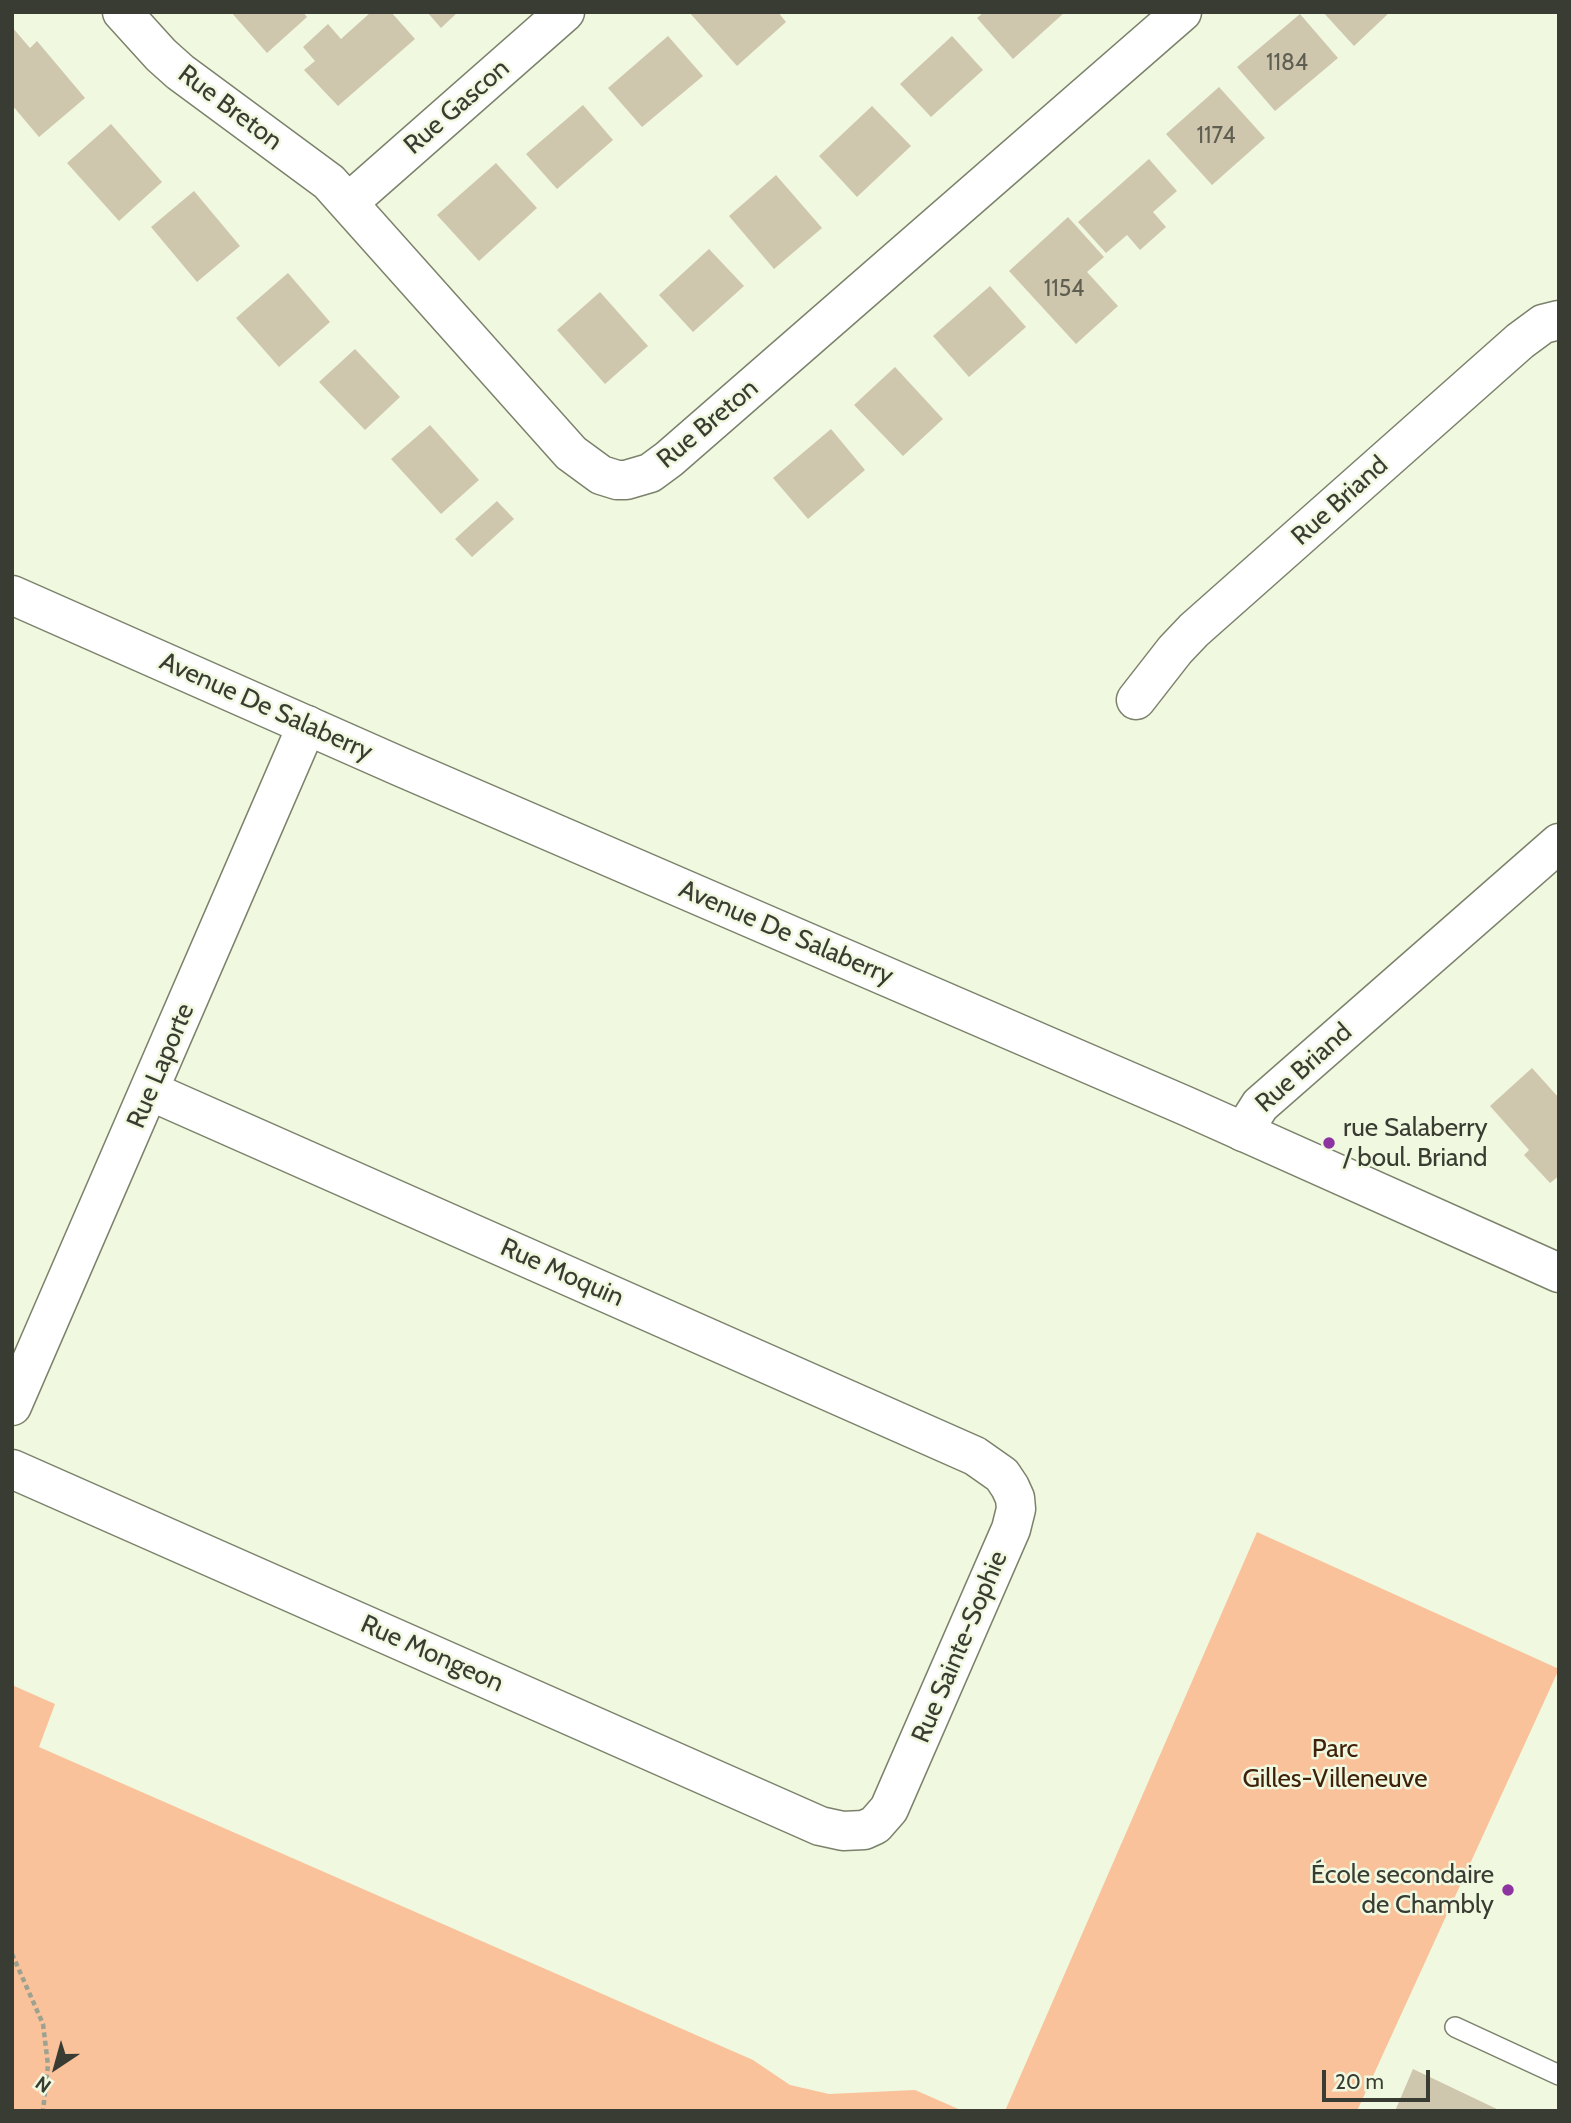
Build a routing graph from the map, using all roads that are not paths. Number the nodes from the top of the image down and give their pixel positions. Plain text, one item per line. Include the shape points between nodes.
1 (122, 12) edge
2 (565, 12) edge
3 (1182, 12) edge
4 (348, 202) junction
5 (1559, 320) edge
6 (12, 595) edge
7 (1136, 700) dead end
8 (307, 725) junction
9 (1559, 843) edge
10 (150, 1091) junction
11 (1243, 1132) junction
12 (1559, 1273) edge
13 (12, 1406) edge
14 (975, 1456) joint
15 (12, 1469) edge
16 (854, 1831) joint
17 (1455, 2027) dead end
18 (1559, 2075) edge

1 - 4 street, Rue Breton via 180,72 329,182
2 - 4 street, Rue Gascon
3 - 4 street, Rue Breton via 669,459 634,478 600,475 571,453
5 - 7 street, Rue Briand via 1544,324 1520,341 1194,630
6 - 8 street, Avenue De Salaberry
8 - 10 street, Rue Laporte
8 - 11 street, Avenue De Salaberry
9 - 11 street, Rue Briand via 1260,1105
10 - 13 street, Rue Laporte
10 - 14 street, Rue Moquin
11 - 12 street, Avenue De Salaberry
14 - 16 street, Rue Sainte-Sophie via 1002,1475 1010,1487 1016,1509 1011,1529 890,1809 875,1825
15 - 16 street, Rue Mongeon via 820,1826
17 - 18 lane

